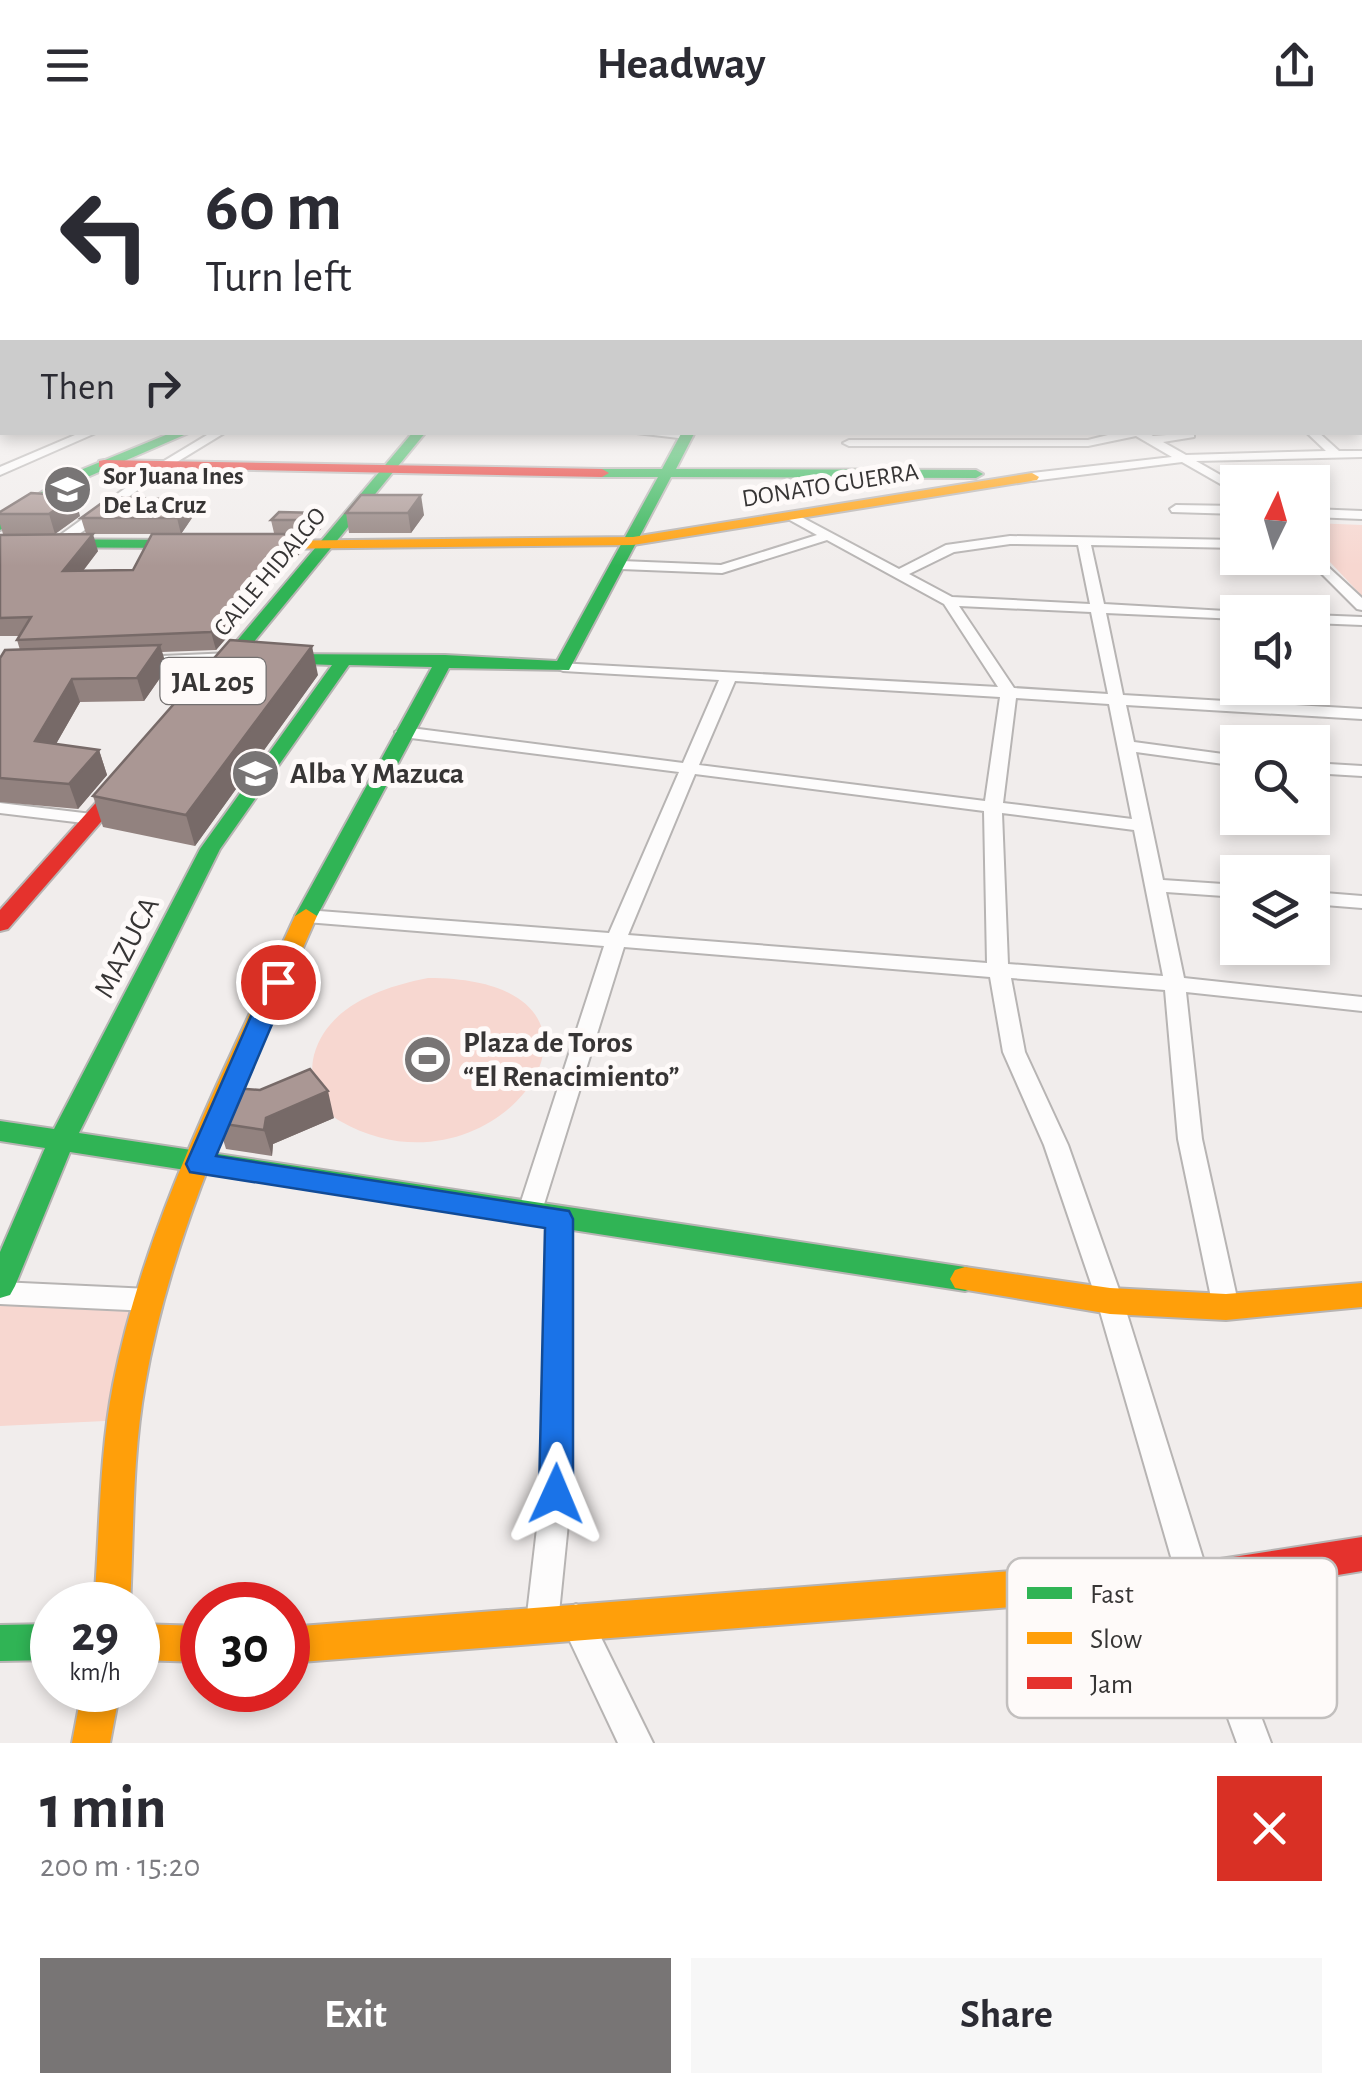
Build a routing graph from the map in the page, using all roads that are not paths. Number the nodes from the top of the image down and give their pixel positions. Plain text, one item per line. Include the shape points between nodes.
1 (86, 435) edge
2 (177, 435) edge
3 (216, 435) edge
4 (418, 435) edge
5 (687, 435) edge
6 (1075, 435) edge
7 (1190, 435) edge
8 (1314, 435) edge
9 (1144, 436) edge
10 (849, 438) edge
11 (1088, 443) junction
12 (1336, 454) junction
13 (1362, 454) edge
14 (1198, 457) junction
15 (1183, 459) junction
16 (104, 464) junction
17 (164, 466) junction
18 (389, 470) junction
19 (0, 471) edge
20 (666, 474) junction
21 (853, 474) junction
22 (1032, 476) junction
23 (1220, 480) edge
24 (1176, 509) dead end
25 (1220, 510) edge
26 (1330, 513) edge
27 (1362, 515) edge
28 (792, 516) junction
29 (0, 526) edge
30 (827, 536) junction
31 (633, 541) junction
32 (1084, 541) junction
33 (0, 543) edge
34 (57, 544) junction
35 (212, 544) edge
36 (239, 544) edge
37 (1220, 544) edge
38 (326, 545) junction
39 (621, 565) junction
40 (901, 573) junction
41 (1330, 574) edge
42 (949, 601) junction
43 (1362, 606) edge
44 (1099, 609) junction
45 (1220, 615) edge
46 (1330, 620) edge
47 (1362, 621) edge
48 (231, 658) junction
49 (346, 658) junction
50 (445, 660) junction
51 (115, 663) edge
52 (563, 666) junction
53 (728, 678) junction
54 (1009, 692) junction
55 (202, 693) edge
56 (1120, 699) junction
57 (1362, 714) edge
58 (403, 732) junction
59 (1128, 746) junction
60 (1220, 759) edge
61 (141, 764) edge
62 (1330, 769) edge
63 (689, 772) junction
64 (1362, 772) edge
65 (0, 808) edge
66 (993, 809) junction
67 (92, 820) junction
68 (1144, 826) junction
69 (1155, 884) junction
70 (1220, 890) edge
71 (1330, 899) edge
72 (1362, 902) edge
73 (306, 916) junction
74 (0, 924) edge
75 (616, 940) junction
76 (997, 972) junction
77 (1175, 984) junction
78 (1362, 1004) edge
79 (0, 1131) edge
80 (63, 1138) junction
81 (200, 1164) junction
82 (530, 1214) junction
83 (559, 1219) junction
84 (0, 1289) edge
85 (1362, 1295) edge
86 (150, 1300) junction
87 (1110, 1301) junction
88 (1226, 1306) junction
89 (1362, 1554) edge
90 (1187, 1558) edge
91 (1336, 1558) edge
92 (114, 1582) edge
93 (1007, 1588) edge
94 (576, 1620) junction
95 (542, 1624) junction
96 (30, 1642) edge
97 (0, 1643) edge
98 (310, 1643) edge
99 (97, 1712) edge
100 (1245, 1718) edge
101 (92, 1743) edge
102 (636, 1743) edge
103 (1254, 1743) edge

1 - 19 street
2 - 16 main road
3 - 17 street
4 - 18 main road, CALLE HIDALGO / JAL 205
5 - 20 main road
6 - 11 street
7 - 14 street
8 - 12 street
9 - 11 street
9 - 15 street
10 - 11 street
10 - 21 street
12 - 13 street
12 - 14 street
14 - 15 street
15 - 22 street
15 - 23 street
16 - 17 main road
16 - 29 main road
17 - 18 main road
17 - 34 street
18 - 20 main road
18 - 38 main road, CALLE HIDALGO / JAL 205
20 - 21 main road
20 - 31 main road
21 - 22 main road
22 - 28 main road, DONATO GUERRA
24 - 25 street
26 - 27 street
28 - 30 street
28 - 31 main road, DONATO GUERRA
30 - 39 street via 722,570
30 - 40 street
31 - 38 main road, DONATO GUERRA
31 - 39 main road
32 - 37 street
32 - 40 street via 962,545
32 - 44 street
33 - 34 main road
34 - 35 main road
36 - 38 main road, DONATO GUERRA
38 - 48 main road, CALLE HIDALGO / JAL 205
39 - 52 main road
40 - 42 street
41 - 43 street
42 - 44 street
42 - 54 street
44 - 45 street
44 - 56 street
46 - 47 street
48 - 49 main road
48 - 51 street
48 - 55 main road, CALLE HIDALGO / JAL 205
49 - 50 main road
49 - 80 main road, MAZUCA via 210,849
50 - 52 main road
50 - 58 main road
52 - 53 street
53 - 54 street
53 - 63 street
54 - 56 street
54 - 66 street
56 - 57 street
56 - 59 street
58 - 63 street
58 - 73 main road
59 - 60 street
59 - 68 street
61 - 67 main road
62 - 64 street
63 - 66 street
63 - 75 street
65 - 67 street
66 - 68 street
66 - 76 street
67 - 74 main road
68 - 69 street
69 - 70 street
69 - 77 street
71 - 72 street
73 - 75 street
73 - 81 main road
75 - 76 street
75 - 82 street
76 - 77 street
76 - 87 street via 1014,1052 1056,1145
77 - 78 street
77 - 88 street via 1190,1139
79 - 80 main road
80 - 81 main road
80 - 84 main road, MAZUCA
81 - 82 main road
81 - 86 main road
82 - 83 main road
83 - 87 main road
83 - 95 street via 556,1494
84 - 86 street
85 - 88 main road
86 - 92 main road via 129,1386
87 - 88 main road
87 - 90 street
89 - 91 main road
93 - 94 main road
94 - 95 main road
94 - 102 street
95 - 98 main road
96 - 97 main road
99 - 101 main road
100 - 103 street

